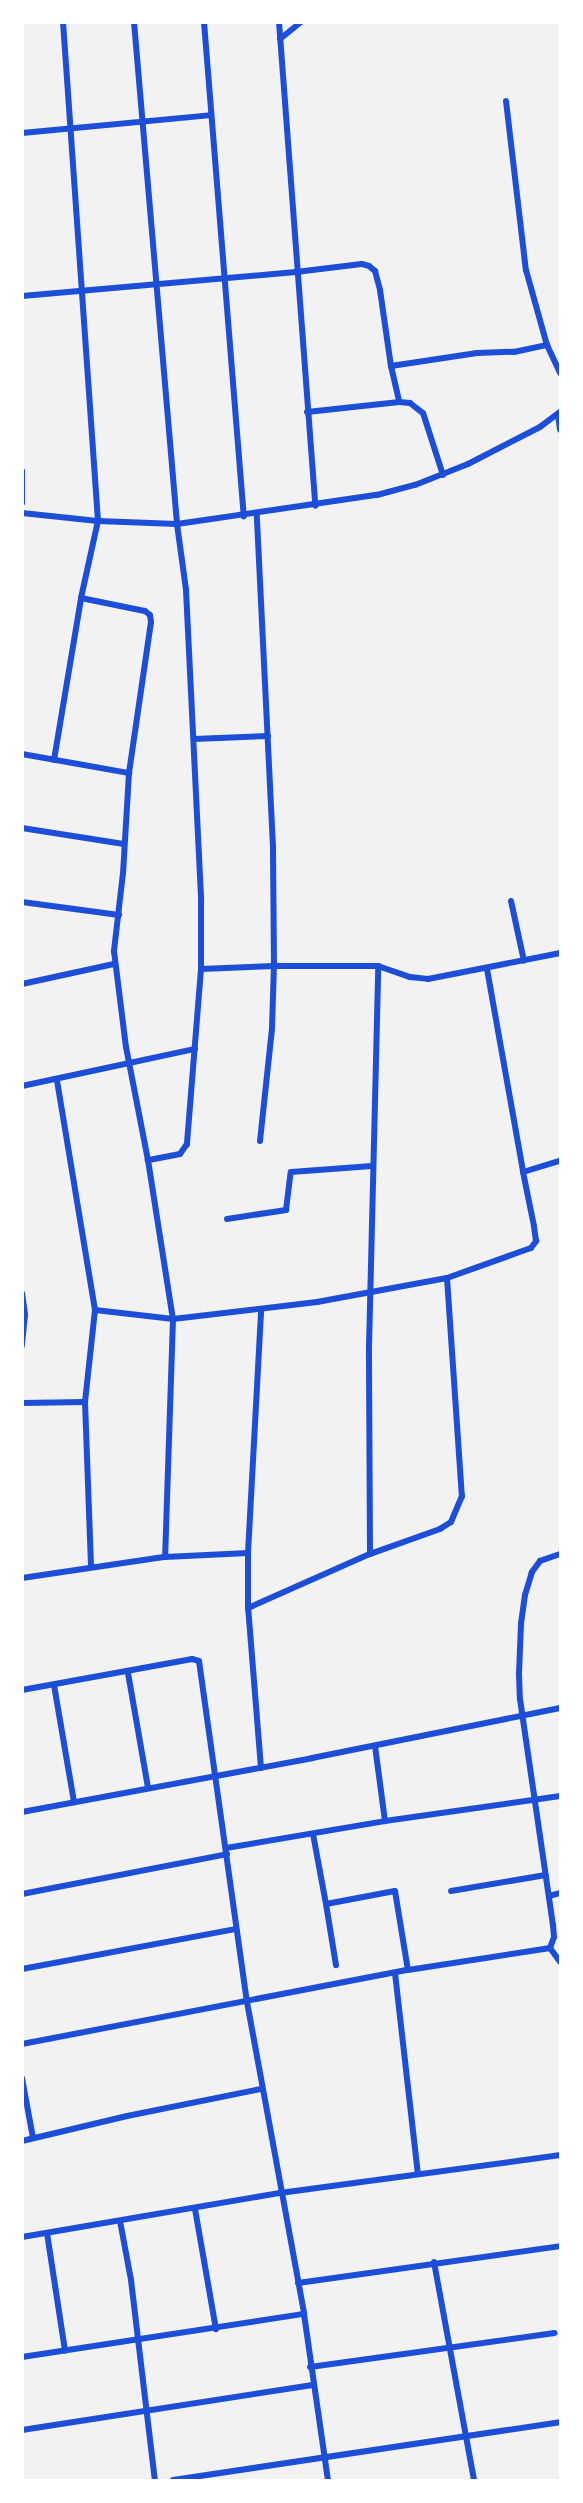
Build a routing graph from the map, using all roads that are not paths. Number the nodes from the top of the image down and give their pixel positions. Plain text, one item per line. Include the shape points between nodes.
1 (63, 22) edge
2 (134, 22) edge
3 (204, 22) edge
4 (279, 22) edge
5 (301, 22) edge
6 (280, 39) junction
7 (506, 101) dead end
8 (211, 114) junction
9 (141, 121) junction
10 (72, 128) junction
11 (22, 133) edge
12 (296, 272) junction
13 (224, 279) junction
14 (155, 285) junction
15 (82, 292) junction
16 (22, 296) edge
17 (547, 345) junction
18 (390, 366) junction
19 (561, 373) edge
20 (399, 402) junction
21 (307, 412) junction
22 (559, 413) edge
23 (561, 430) edge
24 (22, 471) edge
25 (443, 475) junction
26 (22, 503) edge
27 (315, 506) junction
28 (22, 513) edge
29 (257, 514) junction
30 (244, 516) junction
31 (98, 521) junction
32 (177, 524) junction
33 (81, 598) junction
34 (268, 736) junction
35 (195, 739) junction
36 (22, 754) edge
37 (54, 760) junction
38 (129, 773) junction
39 (22, 828) edge
40 (124, 844) junction
41 (511, 901) dead end
42 (22, 902) edge
43 (119, 915) junction
44 (561, 953) edge
45 (524, 961) junction
46 (114, 964) junction
47 (274, 966) junction
48 (378, 966) junction
49 (201, 969) junction
50 (487, 969) junction
51 (22, 984) edge
52 (195, 1049) junction
53 (130, 1064) junction
54 (57, 1080) junction
55 (22, 1086) edge
56 (260, 1141) dead end
57 (148, 1160) junction
58 (561, 1161) edge
59 (372, 1166) junction
60 (523, 1172) junction
61 (227, 1219) dead end
62 (447, 1278) junction
63 (22, 1293) edge
64 (371, 1294) junction
65 (95, 1310) junction
66 (261, 1310) junction
67 (173, 1319) junction
68 (22, 1346) edge
69 (85, 1402) junction
70 (22, 1403) edge
71 (248, 1553) junction
72 (370, 1554) junction
73 (561, 1554) edge
74 (165, 1557) junction
75 (91, 1567) junction
76 (22, 1578) edge
77 (248, 1608) junction
78 (128, 1673) junction
79 (54, 1685) junction
80 (22, 1690) edge
81 (561, 1708) edge
82 (522, 1715) junction
83 (375, 1746) junction
84 (261, 1768) junction
85 (215, 1776) junction
86 (148, 1788) junction
87 (561, 1796) edge
88 (535, 1800) junction
89 (74, 1802) junction
90 (22, 1812) edge
91 (385, 1821) junction
92 (313, 1834) junction
93 (226, 1851) junction
94 (546, 1875) junction
95 (451, 1891) dead end
96 (561, 1893) edge
97 (22, 1894) edge
98 (549, 1896) junction
99 (326, 1904) junction
100 (236, 1929) junction
101 (550, 1948) junction
102 (561, 1962) edge
103 (336, 1965) dead end
104 (22, 1969) edge
105 (408, 1971) junction
106 (395, 1973) junction
107 (247, 2002) junction
108 (22, 2044) edge
109 (22, 2078) edge
110 (261, 2089) junction
111 (33, 2138) junction
112 (22, 2140) edge
113 (561, 2155) edge
114 (418, 2175) junction
115 (280, 2193) junction
116 (195, 2209) junction
117 (120, 2221) junction
118 (46, 2233) junction
119 (22, 2237) edge
120 (561, 2246) edge
121 (434, 2262) junction
122 (298, 2283) junction
123 (304, 2314) junction
124 (216, 2329) junction
125 (555, 2333) dead end
126 (137, 2341) junction
127 (450, 2348) junction
128 (65, 2351) junction
129 (22, 2357) edge
130 (310, 2367) junction
131 (313, 2385) junction
132 (146, 2412) junction
133 (561, 2422) edge
134 (22, 2430) edge
135 (466, 2437) junction
136 (324, 2457) junction
137 (155, 2481) edge
138 (173, 2481) edge
139 (328, 2481) edge
140 (474, 2481) edge

1 - 10 street
2 - 9 street
3 - 8 street
4 - 6 street
5 - 6 street
6 - 12 street
7 - 17 street via 521,240
8 - 9 street
8 - 13 street
9 - 10 street
9 - 14 street
10 - 11 street
10 - 15 street
12 - 13 street
12 - 18 street via 362,264 375,271 385,313
12 - 21 street
13 - 14 street
13 - 30 street
14 - 15 street
14 - 32 street
15 - 16 street
15 - 31 street
17 - 18 street
17 - 19 street
18 - 20 street
20 - 21 street
20 - 25 street via 410,403 423,413
21 - 27 street
22 - 23 street
22 - 25 street via 540,427
24 - 26 street
25 - 27 street via 377,495
27 - 29 street
28 - 31 street
29 - 30 street
29 - 34 street
30 - 32 street
31 - 32 street
31 - 33 street
32 - 35 street via 186,590
33 - 37 street
33 - 38 street via 150,615
34 - 35 street
34 - 47 street
35 - 49 street
36 - 37 street
37 - 38 street
38 - 40 street
39 - 40 street
40 - 43 street
41 - 45 street
42 - 43 street
43 - 46 street
44 - 45 street
45 - 50 street
46 - 51 street
46 - 53 street
47 - 48 street
47 - 49 street
47 - 56 street
48 - 50 street via 417,979
48 - 59 street
49 - 52 street
50 - 60 street
52 - 53 street
52 - 57 street via 185,1149 180,1154
53 - 54 street
53 - 57 street
54 - 55 street
54 - 65 street
57 - 67 street
58 - 60 street
59 - 61 street via 291,1172 286,1210
59 - 64 street
60 - 62 street via 536,1241 531,1248
62 - 64 street
62 - 72 street via 462,1496 451,1522 440,1529
63 - 68 street
64 - 66 street
64 - 72 street
65 - 67 street
65 - 69 street
66 - 67 street
66 - 71 street
67 - 74 street
69 - 70 street
69 - 75 street
71 - 74 street
71 - 77 street
72 - 77 street
73 - 82 street via 540,1561 525,1594 519,1649
74 - 75 street
75 - 76 street
77 - 84 street
78 - 79 street
78 - 85 street via 192,1659 199,1661
78 - 86 street
79 - 80 street
79 - 89 street
81 - 82 street
82 - 83 street
82 - 88 street
83 - 84 street
83 - 91 street
84 - 85 street
85 - 86 street
85 - 93 street
86 - 89 street
87 - 88 street
88 - 91 street
88 - 94 street
89 - 90 street
91 - 92 street
92 - 93 street
92 - 99 street
93 - 97 street
93 - 100 street
94 - 95 street
94 - 98 street
96 - 98 street
98 - 101 street via 554,1937
99 - 103 street
99 - 105 street via 395,1891
100 - 104 street
100 - 107 street
101 - 102 street
101 - 105 street
105 - 106 street
106 - 107 street
106 - 114 street
107 - 108 street
107 - 110 street
109 - 111 street
110 - 111 street
110 - 115 street
111 - 112 street
113 - 114 street
114 - 115 street
115 - 116 street
115 - 122 street
116 - 117 street
116 - 124 street
117 - 118 street
117 - 126 street
118 - 119 street
118 - 128 street
120 - 121 street
121 - 122 street
121 - 127 street
122 - 123 street
123 - 124 street
123 - 130 street
124 - 126 street
125 - 127 street
126 - 128 street
126 - 132 street
127 - 130 street
127 - 135 street
128 - 129 street
130 - 131 street
131 - 132 street
131 - 136 street
132 - 134 street
132 - 137 street
133 - 135 street
135 - 136 street
135 - 140 street
136 - 138 street
136 - 139 street

